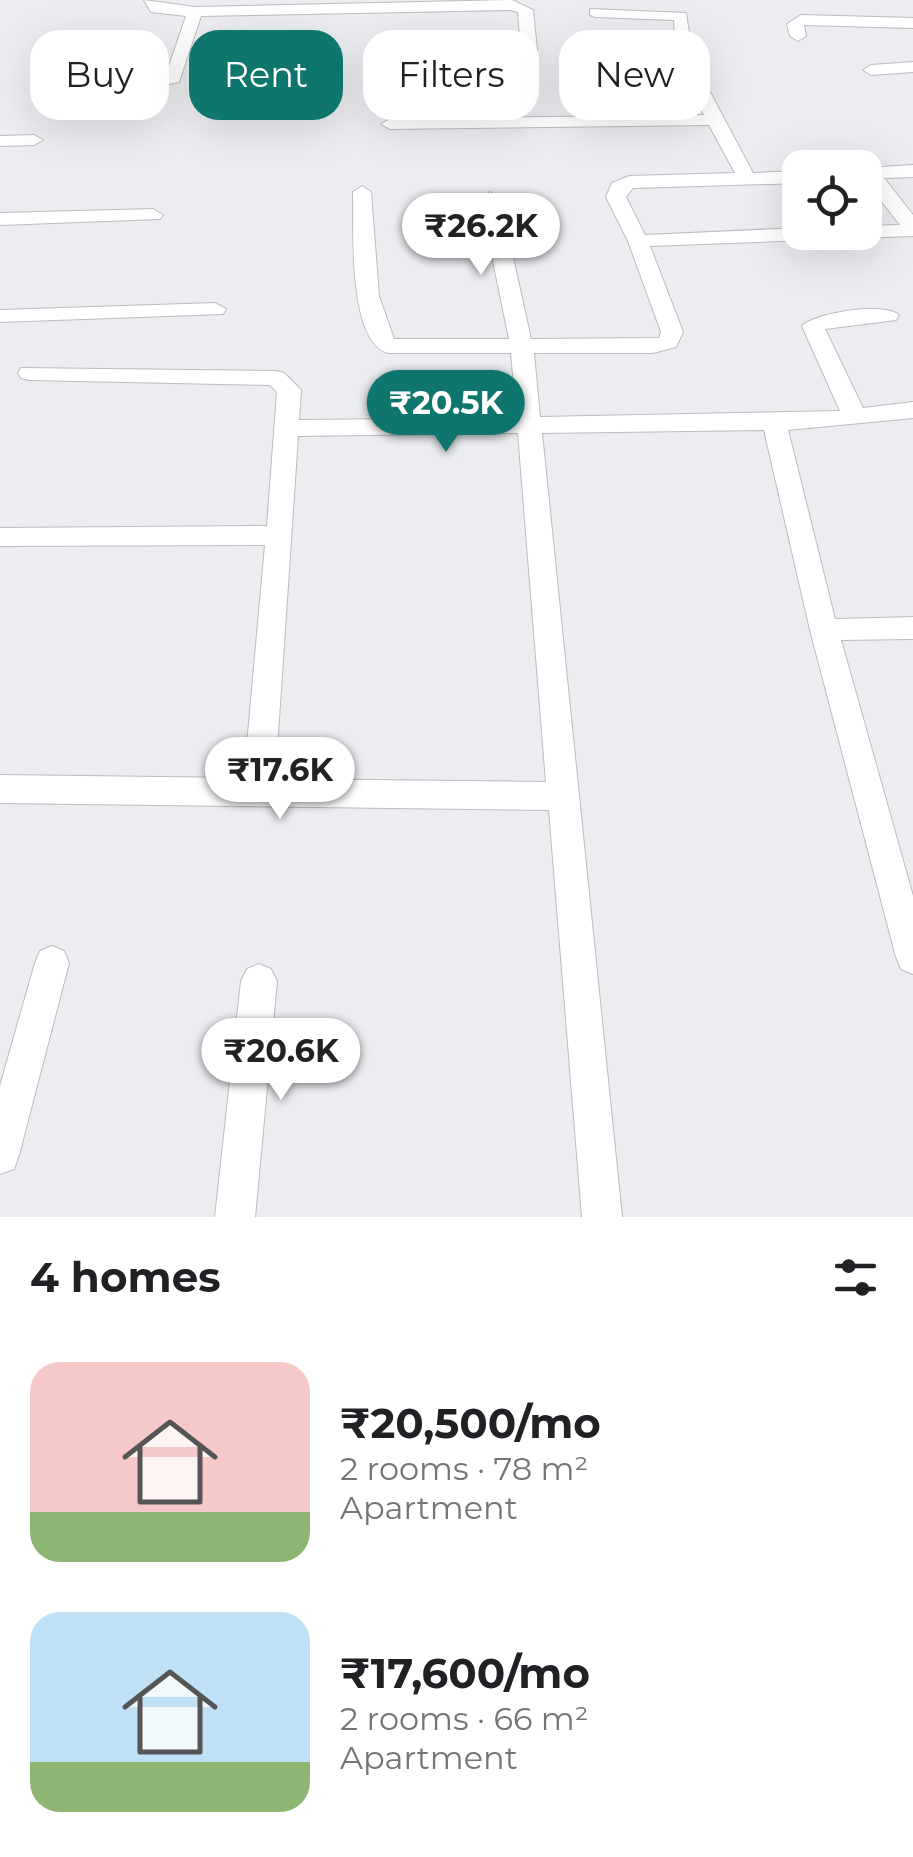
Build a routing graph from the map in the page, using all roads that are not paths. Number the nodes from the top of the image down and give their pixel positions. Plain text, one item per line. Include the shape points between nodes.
1 (152, 0) edge
2 (194, 12) junction
3 (595, 12) dead end
4 (913, 23) edge
5 (527, 30) edge
6 (681, 30) edge
7 (798, 36) dead end
8 (913, 68) edge
9 (870, 70) dead end
10 (169, 79) edge
11 (710, 111) edge
12 (714, 120) junction
13 (390, 124) dead end
14 (34, 140) dead end
15 (0, 141) edge
16 (913, 171) edge
17 (882, 173) edge
18 (782, 178) edge
19 (747, 179) junction
20 (882, 191) edge
21 (362, 192) dead end
22 (490, 198) dead end
23 (153, 216) dead end
24 (0, 218) edge
25 (913, 229) edge
26 (882, 231) edge
27 (782, 235) edge
28 (638, 242) junction
29 (215, 309) dead end
30 (888, 315) dead end
31 (0, 316) edge
32 (522, 347) junction
33 (29, 373) dead end
34 (913, 410) edge
35 (855, 417) junction
36 (774, 422) junction
37 (529, 426) junction
38 (287, 428) junction
39 (280, 535) junction
40 (0, 538) edge
41 (913, 628) edge
42 (824, 630) junction
43 (0, 790) edge
44 (259, 791) junction
45 (562, 796) junction
46 (913, 957) edge
47 (52, 964) dead end
48 (259, 982) dead end
49 (0, 1156) edge
50 (235, 1217) edge
51 (602, 1217) edge

1 - 2 street via 156,9
2 - 5 street via 512,6 525,10
2 - 10 street via 177,74
3 - 6 street via 678,14
4 - 7 street via 801,20 795,24
8 - 9 street
11 - 12 street
12 - 13 street
12 - 19 street
14 - 15 street
16 - 17 street
18 - 19 street
19 - 28 street via 622,184 616,197
20 - 25 street
21 - 32 street via 370,305 384,344
22 - 32 street
23 - 24 street
25 - 26 street
27 - 28 street
28 - 32 street via 672,332 668,342
29 - 31 street
30 - 35 street via 813,326
32 - 37 street
33 - 38 street via 276,378 289,390
34 - 35 street
35 - 36 street
36 - 37 street
36 - 42 street
37 - 38 street
37 - 45 street
38 - 39 street
39 - 40 street
39 - 44 street
41 - 42 street
42 - 46 street
43 - 44 street
44 - 45 street
45 - 51 street
47 - 49 street
48 - 50 street

